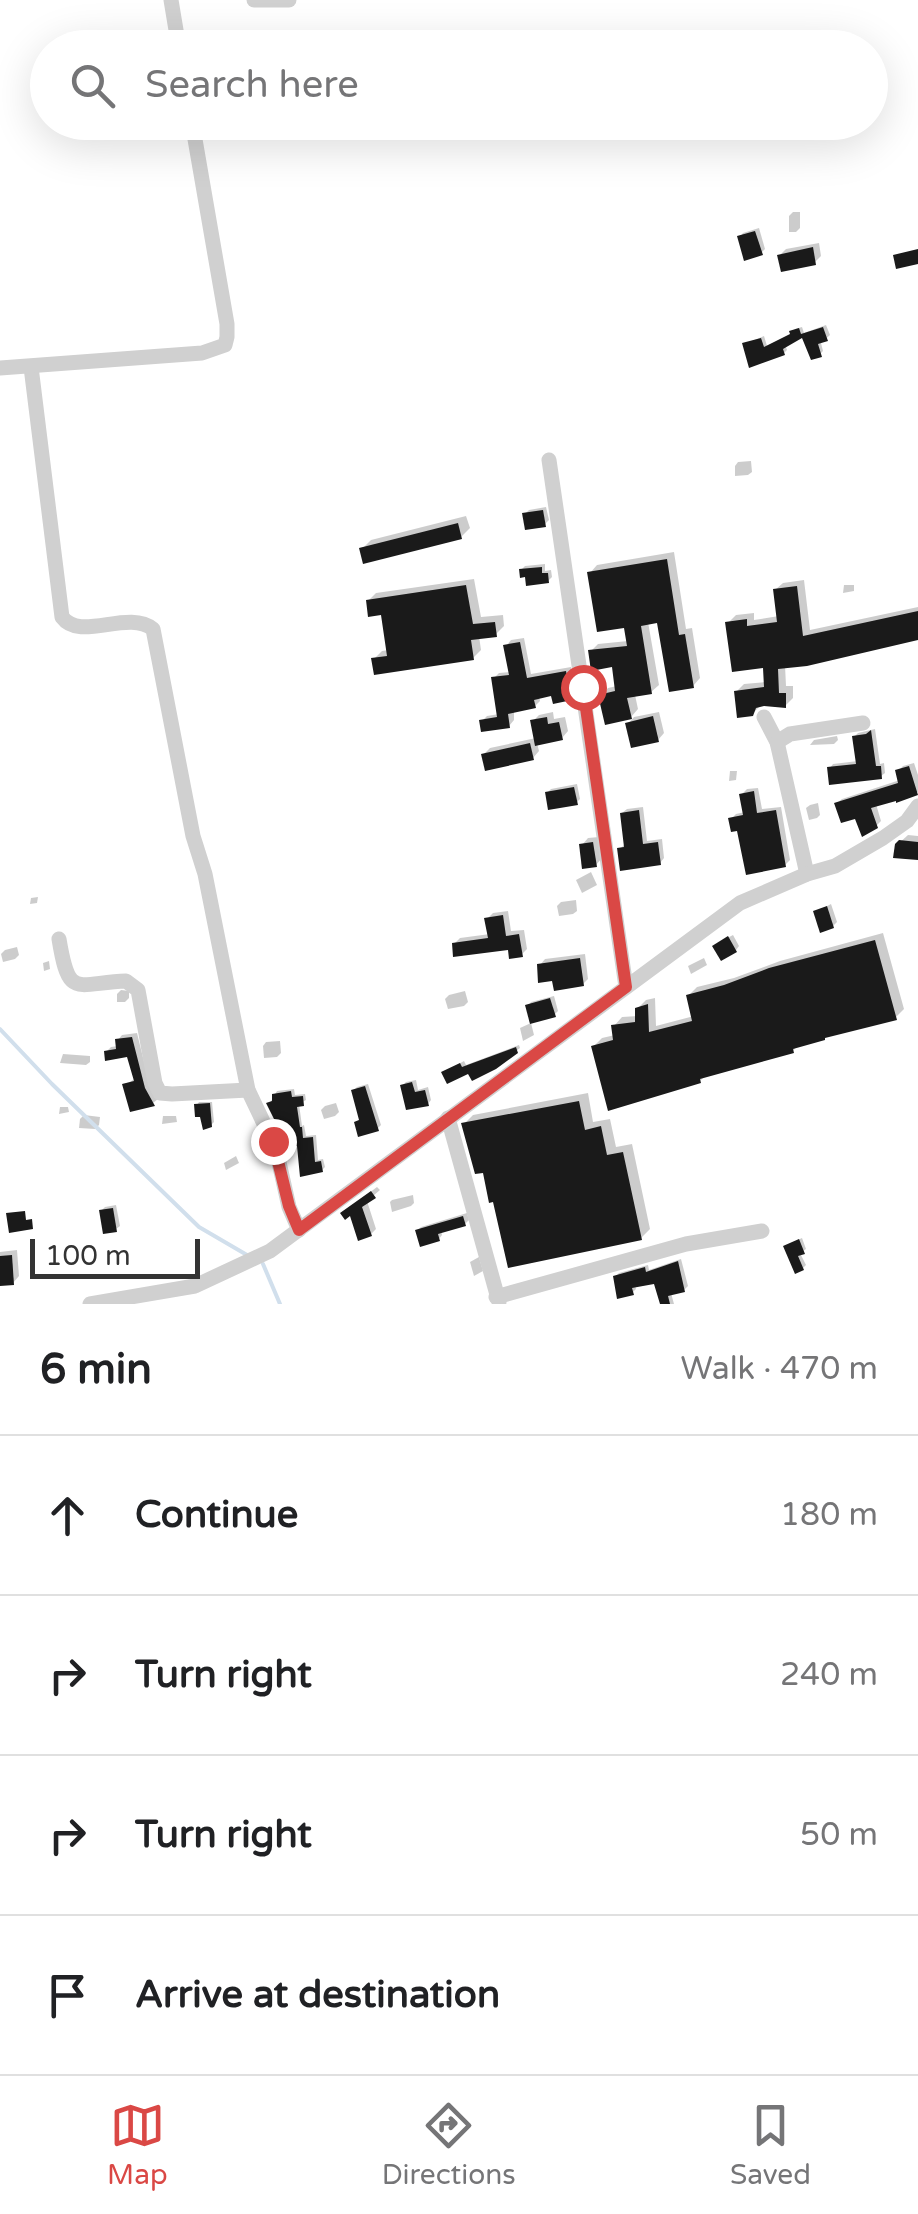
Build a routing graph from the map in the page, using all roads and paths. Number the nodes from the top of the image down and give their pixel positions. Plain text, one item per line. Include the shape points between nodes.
1 (170, 0) edge
2 (254, 0) edge
3 (288, 0) edge
4 (176, 30) edge
5 (195, 140) edge
6 (31, 367) junction
7 (0, 368) edge
8 (549, 460) dead end
9 (764, 718) dead end
10 (863, 723) dead end
11 (776, 742) junction
12 (918, 806) edge
13 (807, 874) junction
14 (59, 940) dead end
15 (626, 987) junction
16 (248, 1090) junction
17 (448, 1118) junction
18 (299, 1230) junction
19 (762, 1231) dead end
20 (498, 1300) edge
21 (90, 1304) edge

1 - 4 street
2 - 3 street
5 - 6 street via 224,345 202,353
6 - 7 street
6 - 16 street via 62,617 77,627 136,621 153,628
8 - 15 street
9 - 11 street
10 - 11 street
11 - 13 street
12 - 13 street via 883,838
13 - 15 street via 740,903
14 - 16 street via 74,984 126,980 138,990 160,1093
15 - 17 street
16 - 18 street via 276,1149
17 - 18 street
17 - 20 street
18 - 21 street via 195,1286
19 - 20 street via 686,1244

